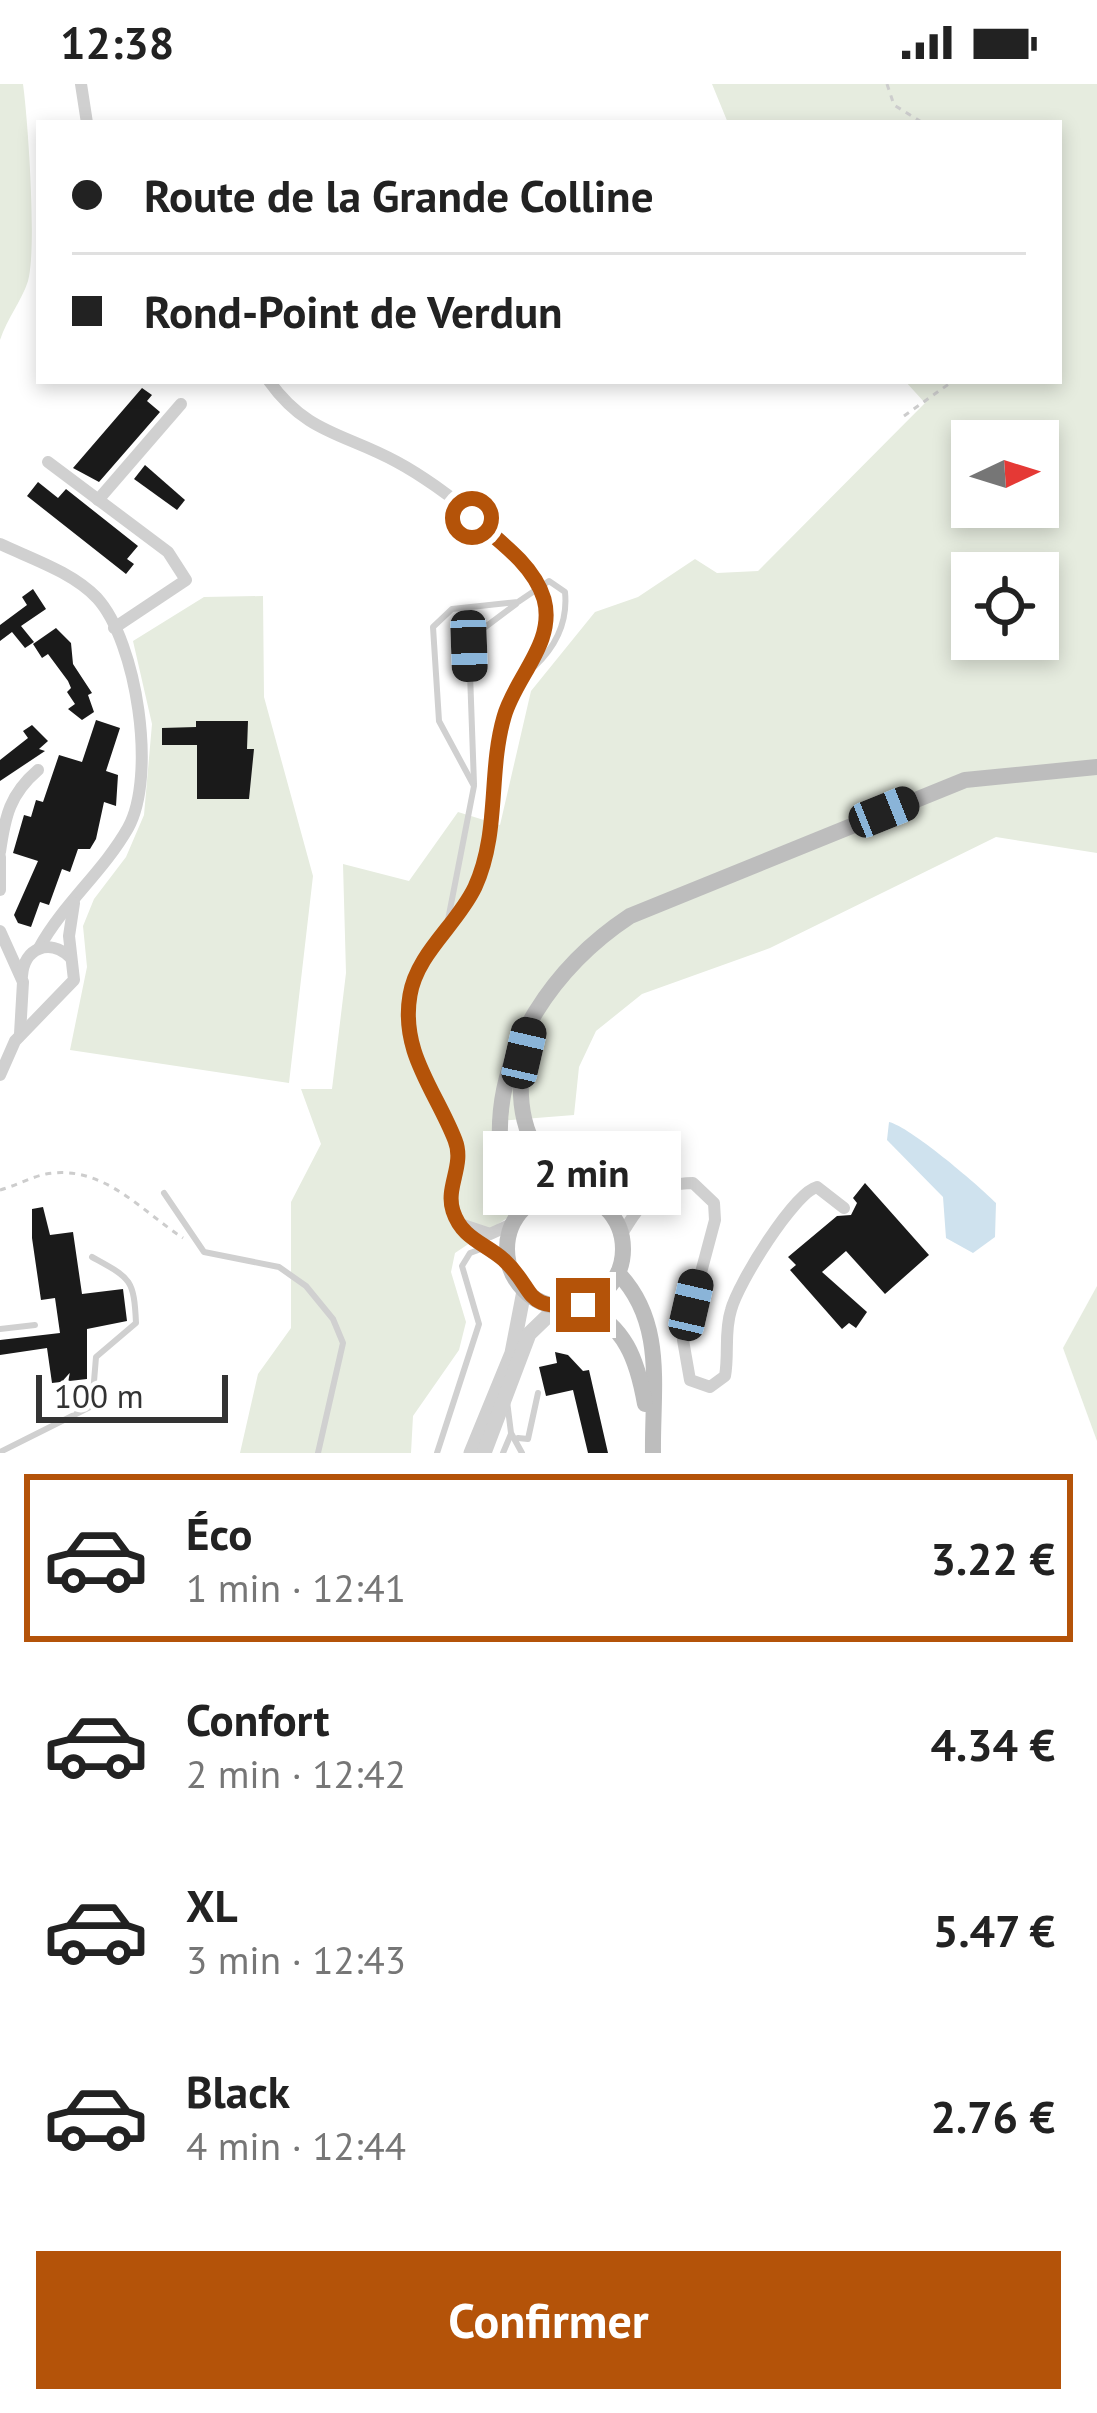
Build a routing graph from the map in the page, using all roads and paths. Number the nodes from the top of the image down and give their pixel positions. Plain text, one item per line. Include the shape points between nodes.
1 (81, 84) edge
2 (886, 84) edge
3 (87, 120) edge
4 (918, 120) edge
5 (272, 384) edge
6 (949, 384) edge
7 (181, 404) dead end
8 (904, 416) dead end
9 (48, 462) dead end
10 (98, 500) junction
11 (0, 544) edge
12 (539, 587) junction
13 (518, 602) junction
14 (114, 628) junction
15 (519, 681) junction
16 (1097, 767) edge
17 (38, 770) dead end
18 (474, 786) junction
19 (0, 854) edge
20 (0, 890) edge
21 (74, 899) junction
22 (445, 932) junction
23 (3, 934) edge
24 (35, 950) junction
25 (70, 957) junction
26 (22, 980) junction
27 (51, 1000) junction
28 (532, 1019) junction
29 (0, 1038) edge
30 (18, 1038) junction
31 (0, 1075) edge
32 (0, 1190) edge
33 (573, 1190) junction
34 (164, 1193) dead end
35 (642, 1202) junction
36 (606, 1207) junction
37 (844, 1208) dead end
38 (516, 1218) junction
39 (458, 1222) junction
40 (622, 1234) junction
41 (482, 1248) junction
42 (205, 1252) junction
43 (92, 1257) dead end
44 (509, 1264) junction
45 (618, 1274) junction
46 (524, 1291) junction
47 (583, 1305) junction
48 (557, 1307) junction
49 (35, 1325) dead end
50 (0, 1329) edge
51 (538, 1393) dead end
52 (507, 1400) junction
53 (515, 1436) junction
54 (0, 1440) edge
55 (11, 1444) junction
56 (653, 1449) edge
57 (0, 1452) edge
58 (319, 1453) edge
59 (437, 1453) edge
60 (471, 1453) edge
61 (484, 1453) edge
62 (503, 1453) edge
63 (522, 1453) edge

1 - 3 street
2 - 4 path via 894,105
5 - 12 street via 302,419 397,461 439,490 512,552
6 - 8 path
7 - 10 street
9 - 10 street
10 - 14 street via 168,552 186,580
11 - 14 street via 73,579
12 - 13 lane
12 - 15 street via 542,642
12 - 15 lane via 549,581 565,592 564,622 550,651
13 - 18 lane via 469,646
13 - 18 lane via 452,609 433,627 439,721
14 - 21 street via 142,730 138,795 130,825
15 - 22 street via 502,724 495,809 478,880
16 - 28 main road via 965,780 630,916 570,961
17 - 19 street via 17,788
18 - 22 lane
19 - 20 street
21 - 24 street
21 - 25 street
22 - 39 street via 414,979 409,1024 420,1073 457,1143 451,1200
23 - 24 street
23 - 26 street
24 - 25 street via 56,947
24 - 26 street
25 - 27 street via 71,987
26 - 27 street via 34,996
26 - 30 street
27 - 30 street
28 - 33 main road via 520,1082 524,1127 542,1163
28 - 38 main road via 501,1120
29 - 30 street
30 - 31 street
32 - 42 path via 42,1174 99,1179
33 - 36 main road
33 - 38 main road via 543,1194
34 - 42 lane
35 - 36 street
35 - 37 street via 664,1187 693,1183 714,1203 683,1340 699,1388 725,1376 730,1311 800,1197 817,1187
35 - 40 street
36 - 40 main road
38 - 39 street via 490,1234
38 - 44 main road
39 - 41 street
40 - 45 main road
41 - 44 street
41 - 59 lane via 462,1266 479,1324
42 - 58 lane via 279,1267 333,1319 343,1342
43 - 55 lane via 135,1287 136,1323 96,1357 92,1406
44 - 46 main road
45 - 47 main road
45 - 56 main road via 646,1307 652,1336
46 - 48 main road
46 - 60 street via 512,1353
47 - 48 main road
47 - 56 main road via 628,1340
48 - 52 street via 529,1334
49 - 50 lane
51 - 53 lane via 527,1439
52 - 53 lane
52 - 61 street
53 - 62 lane
53 - 63 lane
54 - 55 lane
55 - 57 lane

